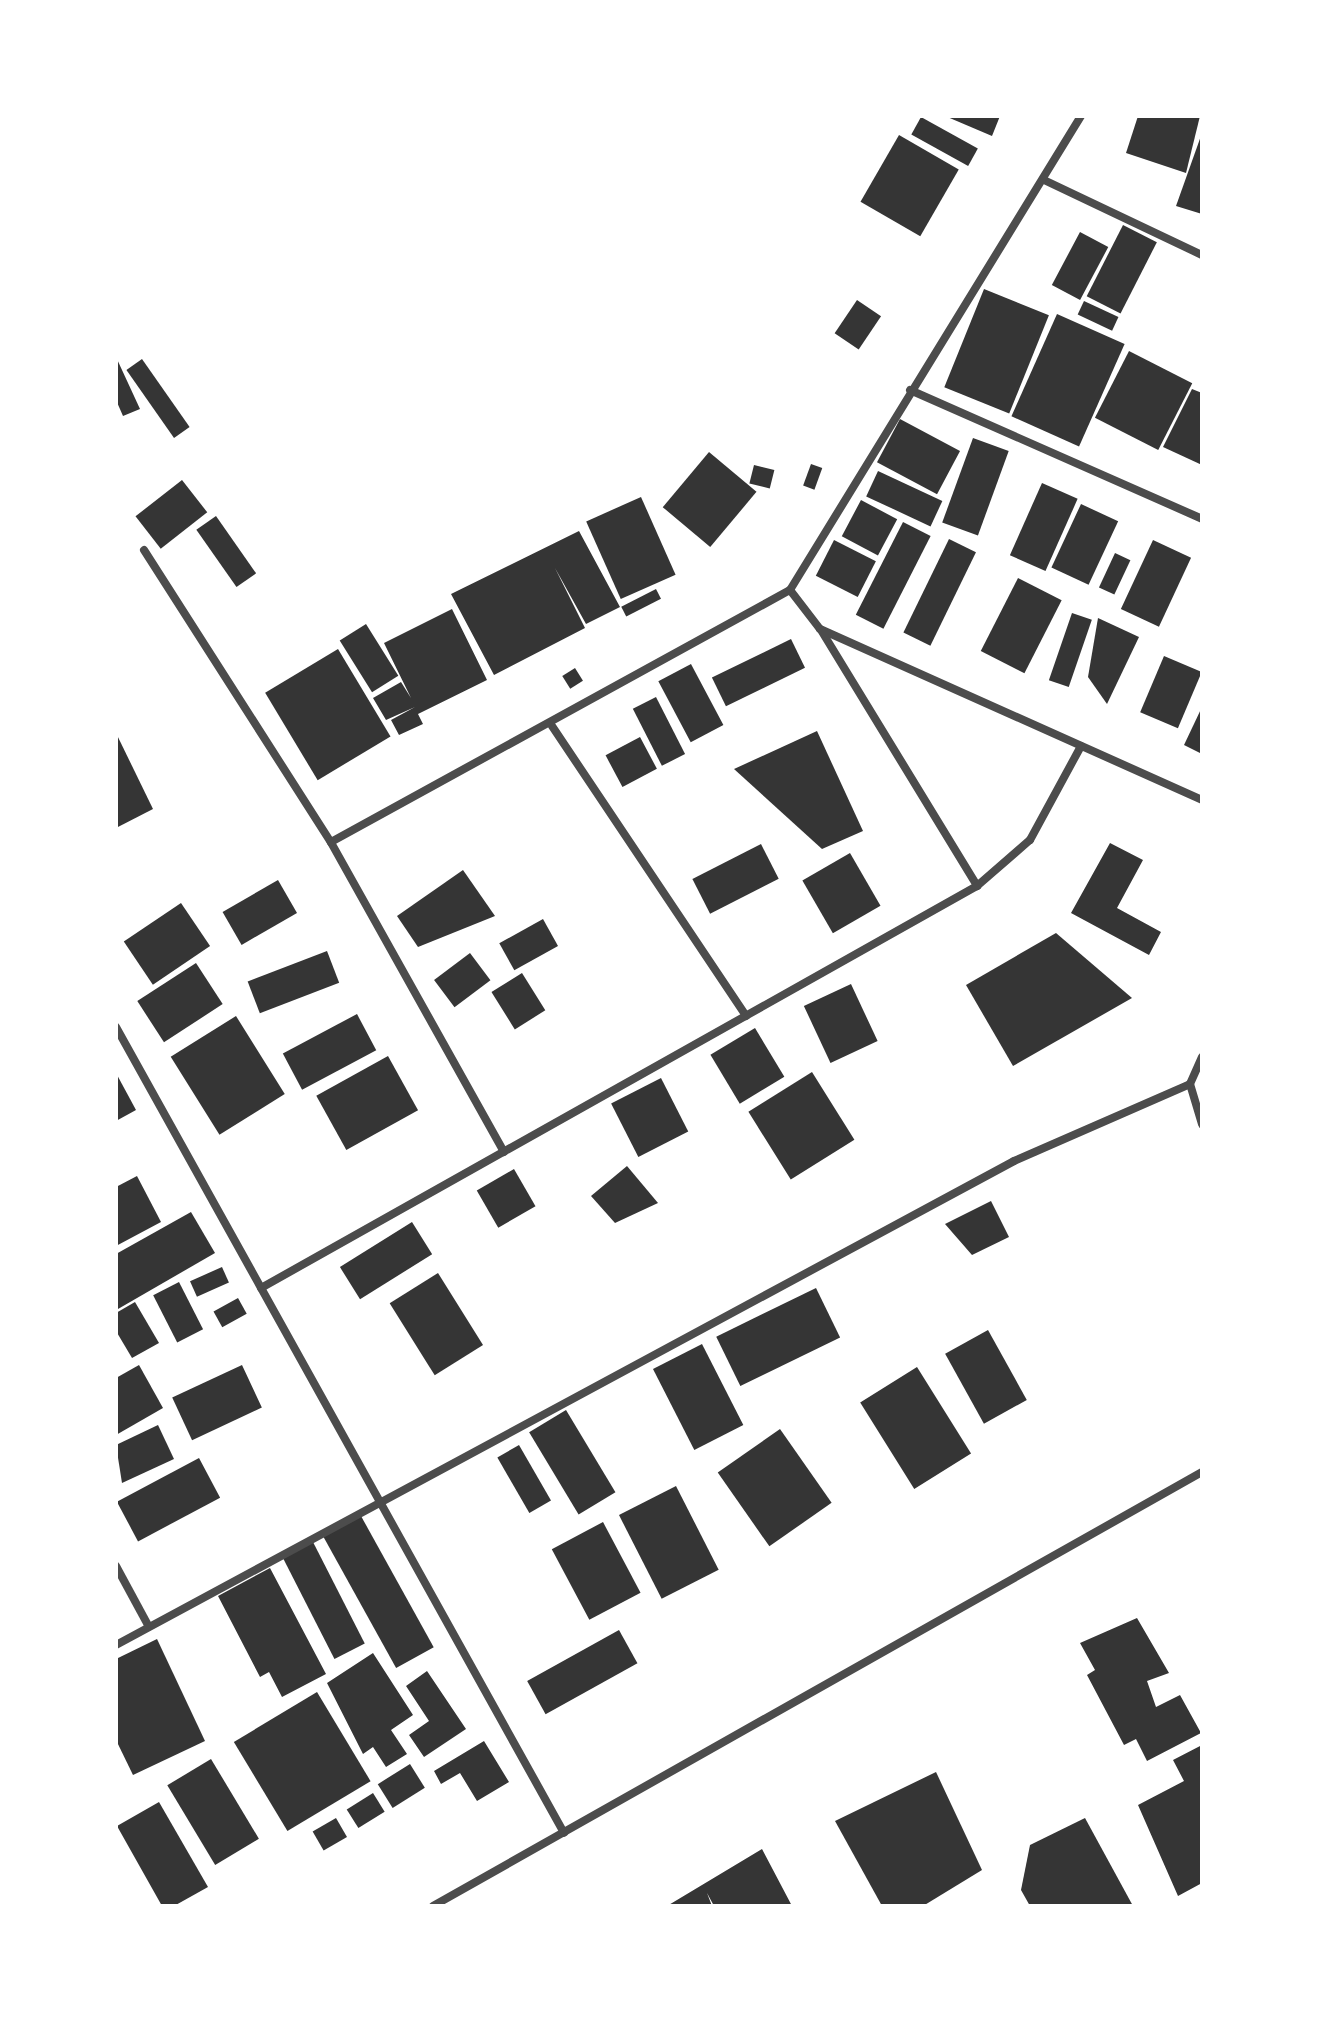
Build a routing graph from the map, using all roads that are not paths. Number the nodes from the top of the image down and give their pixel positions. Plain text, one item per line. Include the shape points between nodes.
1 (1081, 116) edge
2 (1044, 180) junction
3 (1202, 255) edge
4 (910, 390) junction
5 (1202, 519) edge
6 (144, 550) dead end
7 (790, 590) junction
8 (820, 629) junction
9 (552, 726) junction
10 (1081, 746) junction
11 (1202, 800) edge
12 (331, 842) junction
13 (977, 886) junction
14 (746, 1016) junction
15 (116, 1027) edge
16 (1202, 1057) edge
17 (1190, 1084) junction
18 (1202, 1124) edge
19 (504, 1152) junction
20 (261, 1288) junction
21 (1202, 1472) edge
22 (379, 1500) junction
23 (116, 1566) edge
24 (149, 1627) junction
25 (116, 1645) edge
26 (564, 1833) junction
27 (433, 1906) edge

1 - 2 street
2 - 3 street
2 - 4 street
4 - 5 street
4 - 7 street
6 - 12 street
7 - 8 street
7 - 9 street
8 - 10 street
8 - 13 street
9 - 12 street
9 - 14 street
10 - 11 street
10 - 13 street via 1030,840
12 - 19 street
13 - 14 street
14 - 19 street
15 - 20 street
16 - 17 street
17 - 18 street
17 - 22 street via 1014,1161
19 - 20 street
20 - 22 street
21 - 26 street
22 - 24 street
22 - 26 street
23 - 24 street
24 - 25 street
26 - 27 street

